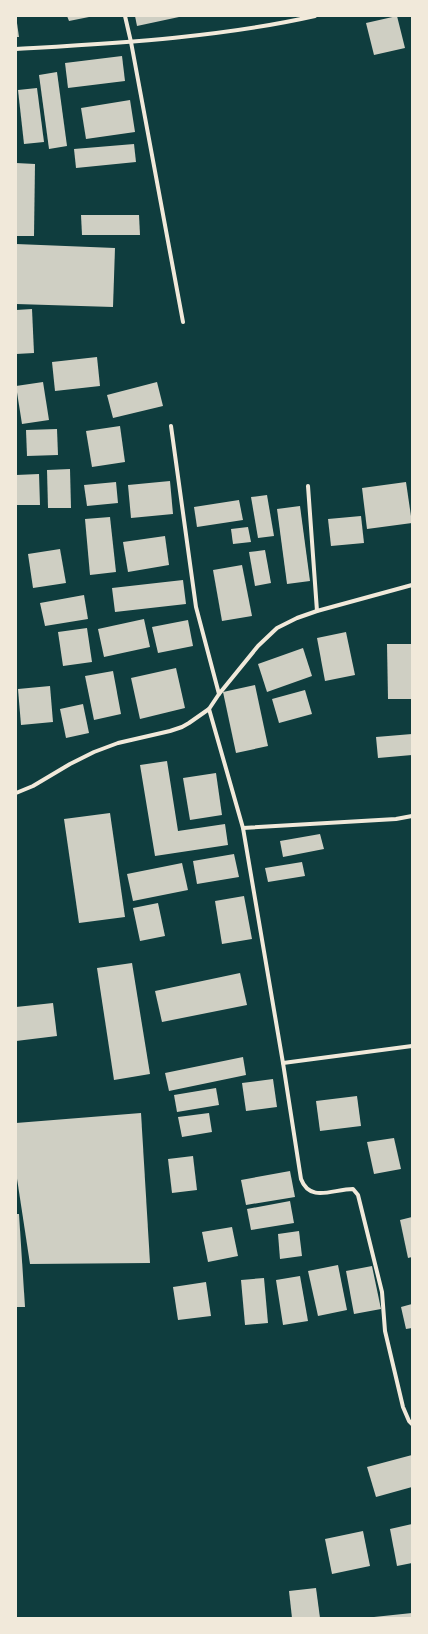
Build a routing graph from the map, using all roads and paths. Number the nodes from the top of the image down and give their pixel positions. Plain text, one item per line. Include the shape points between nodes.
1 (125, 16) edge
2 (288, 16) edge
3 (314, 16) edge
4 (290, 21) junction
5 (131, 42) junction
6 (16, 49) edge
7 (183, 322) dead end
8 (171, 426) dead end
9 (308, 486) dead end
10 (412, 585) edge
11 (317, 611) junction
12 (219, 694) junction
13 (209, 709) junction
14 (16, 793) edge
15 (412, 816) edge
16 (243, 828) junction
17 (412, 1046) edge
18 (283, 1062) junction
19 (412, 1424) edge

1 - 5 street
2 - 4 street
3 - 4 street
4 - 5 street
5 - 6 street
5 - 7 street
8 - 12 street via 196,607
9 - 11 street
10 - 11 street
11 - 12 street via 277,628 258,646
12 - 13 street
13 - 14 street via 182,727 118,743 94,752
13 - 16 street
15 - 16 street
16 - 18 street
17 - 18 street
18 - 19 street via 304,1186 309,1192 353,1189 358,1195 382,1292 385,1331 401,1400

